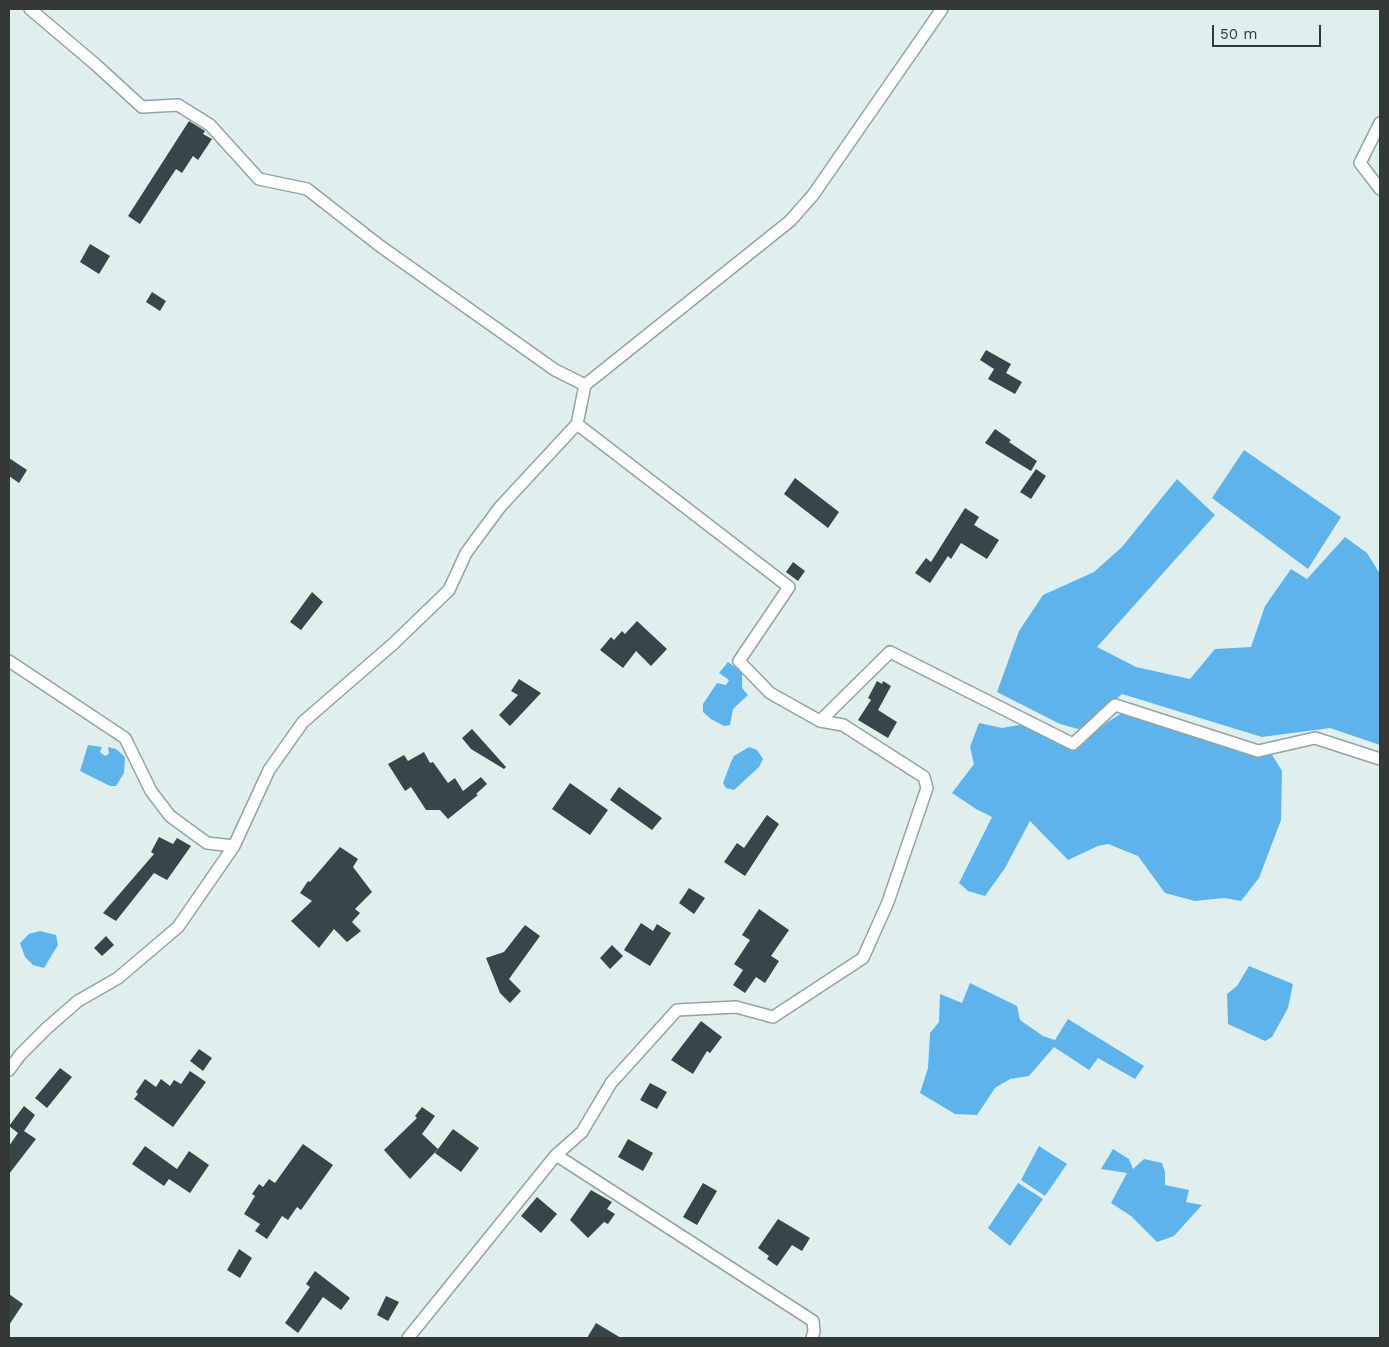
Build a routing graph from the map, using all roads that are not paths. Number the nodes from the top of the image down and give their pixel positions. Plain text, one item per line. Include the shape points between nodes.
1 (30, 9) edge
2 (942, 9) edge
3 (1380, 123) edge
4 (1380, 189) edge
5 (585, 385) junction
6 (577, 424) junction
7 (9, 661) edge
8 (820, 721) junction
9 (1380, 758) edge
10 (234, 846) junction
11 (9, 1070) edge
12 (556, 1156) junction
13 (408, 1338) edge
14 (812, 1338) edge

1 - 5 street via 142,107 178,105 210,125 259,179 307,189 380,246 555,370
2 - 5 street via 813,196 790,221
3 - 4 street via 1360,163
5 - 6 street
6 - 8 street via 789,587 739,661 770,694
6 - 10 street via 500,507 466,554 450,590 304,722 269,770
7 - 10 street via 125,738 151,791 170,816 207,843
8 - 9 street via 890,652 1073,744 1115,706 1258,751 1315,738
8 - 12 street via 843,725 924,777 927,788 888,902 863,958 773,1017 736,1007 677,1010 611,1083 582,1132
10 - 11 street via 178,928 118,978 78,1001 47,1028
12 - 13 street
12 - 14 street via 813,1321

